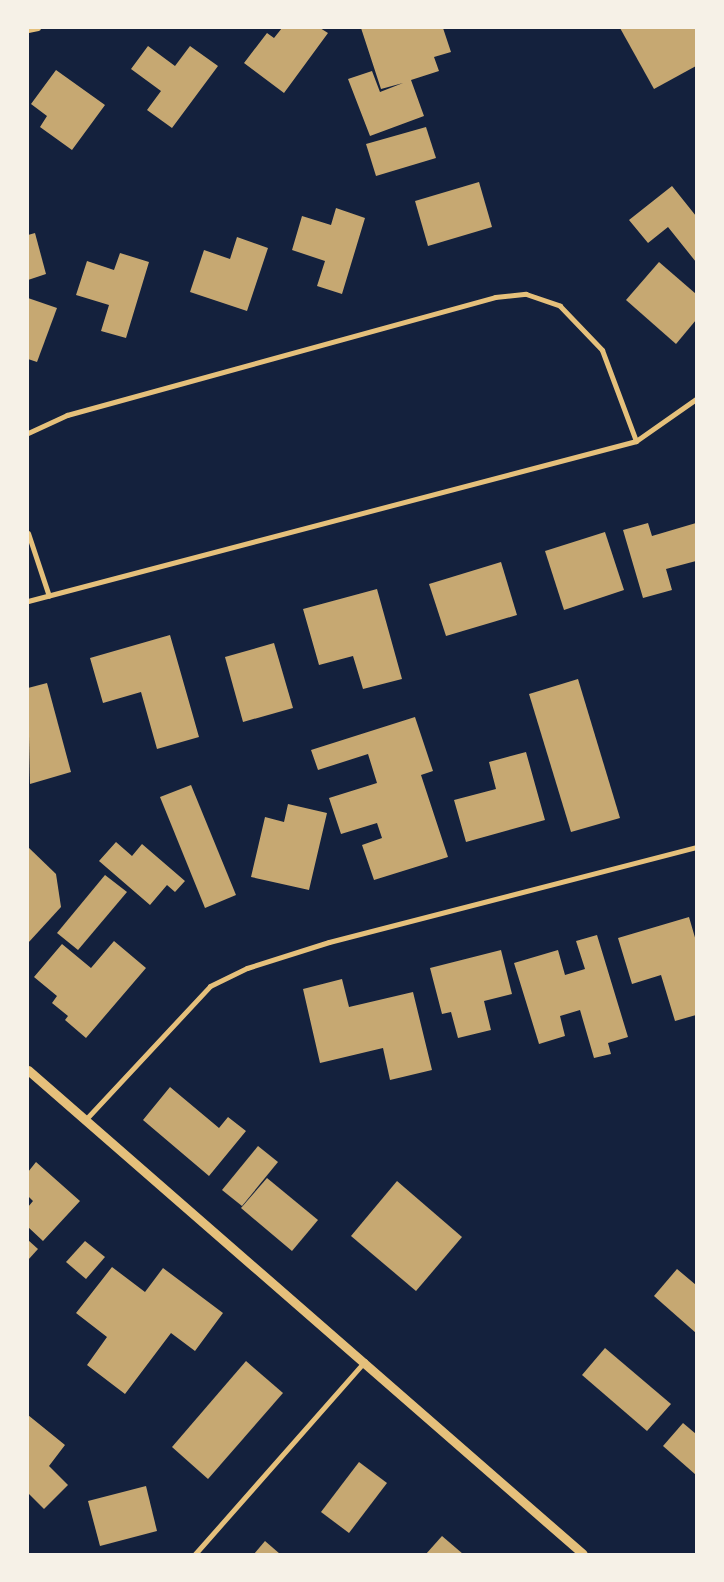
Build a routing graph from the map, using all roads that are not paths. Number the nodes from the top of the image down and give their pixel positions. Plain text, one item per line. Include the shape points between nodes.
1 (38, 28) edge
2 (28, 30) edge
3 (696, 399) edge
4 (28, 434) edge
5 (636, 441) junction
6 (28, 533) edge
7 (49, 596) junction
8 (28, 601) edge
9 (696, 847) edge
10 (28, 1070) edge
11 (87, 1118) junction
12 (365, 1361) junction
13 (195, 1554) edge
14 (583, 1554) edge

1 - 2 street
3 - 5 street
4 - 5 street via 66,415 495,297 526,294 560,306 602,350
5 - 7 street
6 - 7 street
7 - 8 street
9 - 11 street via 329,942 247,968 210,986
10 - 11 street
11 - 12 street
12 - 13 street
12 - 14 street

